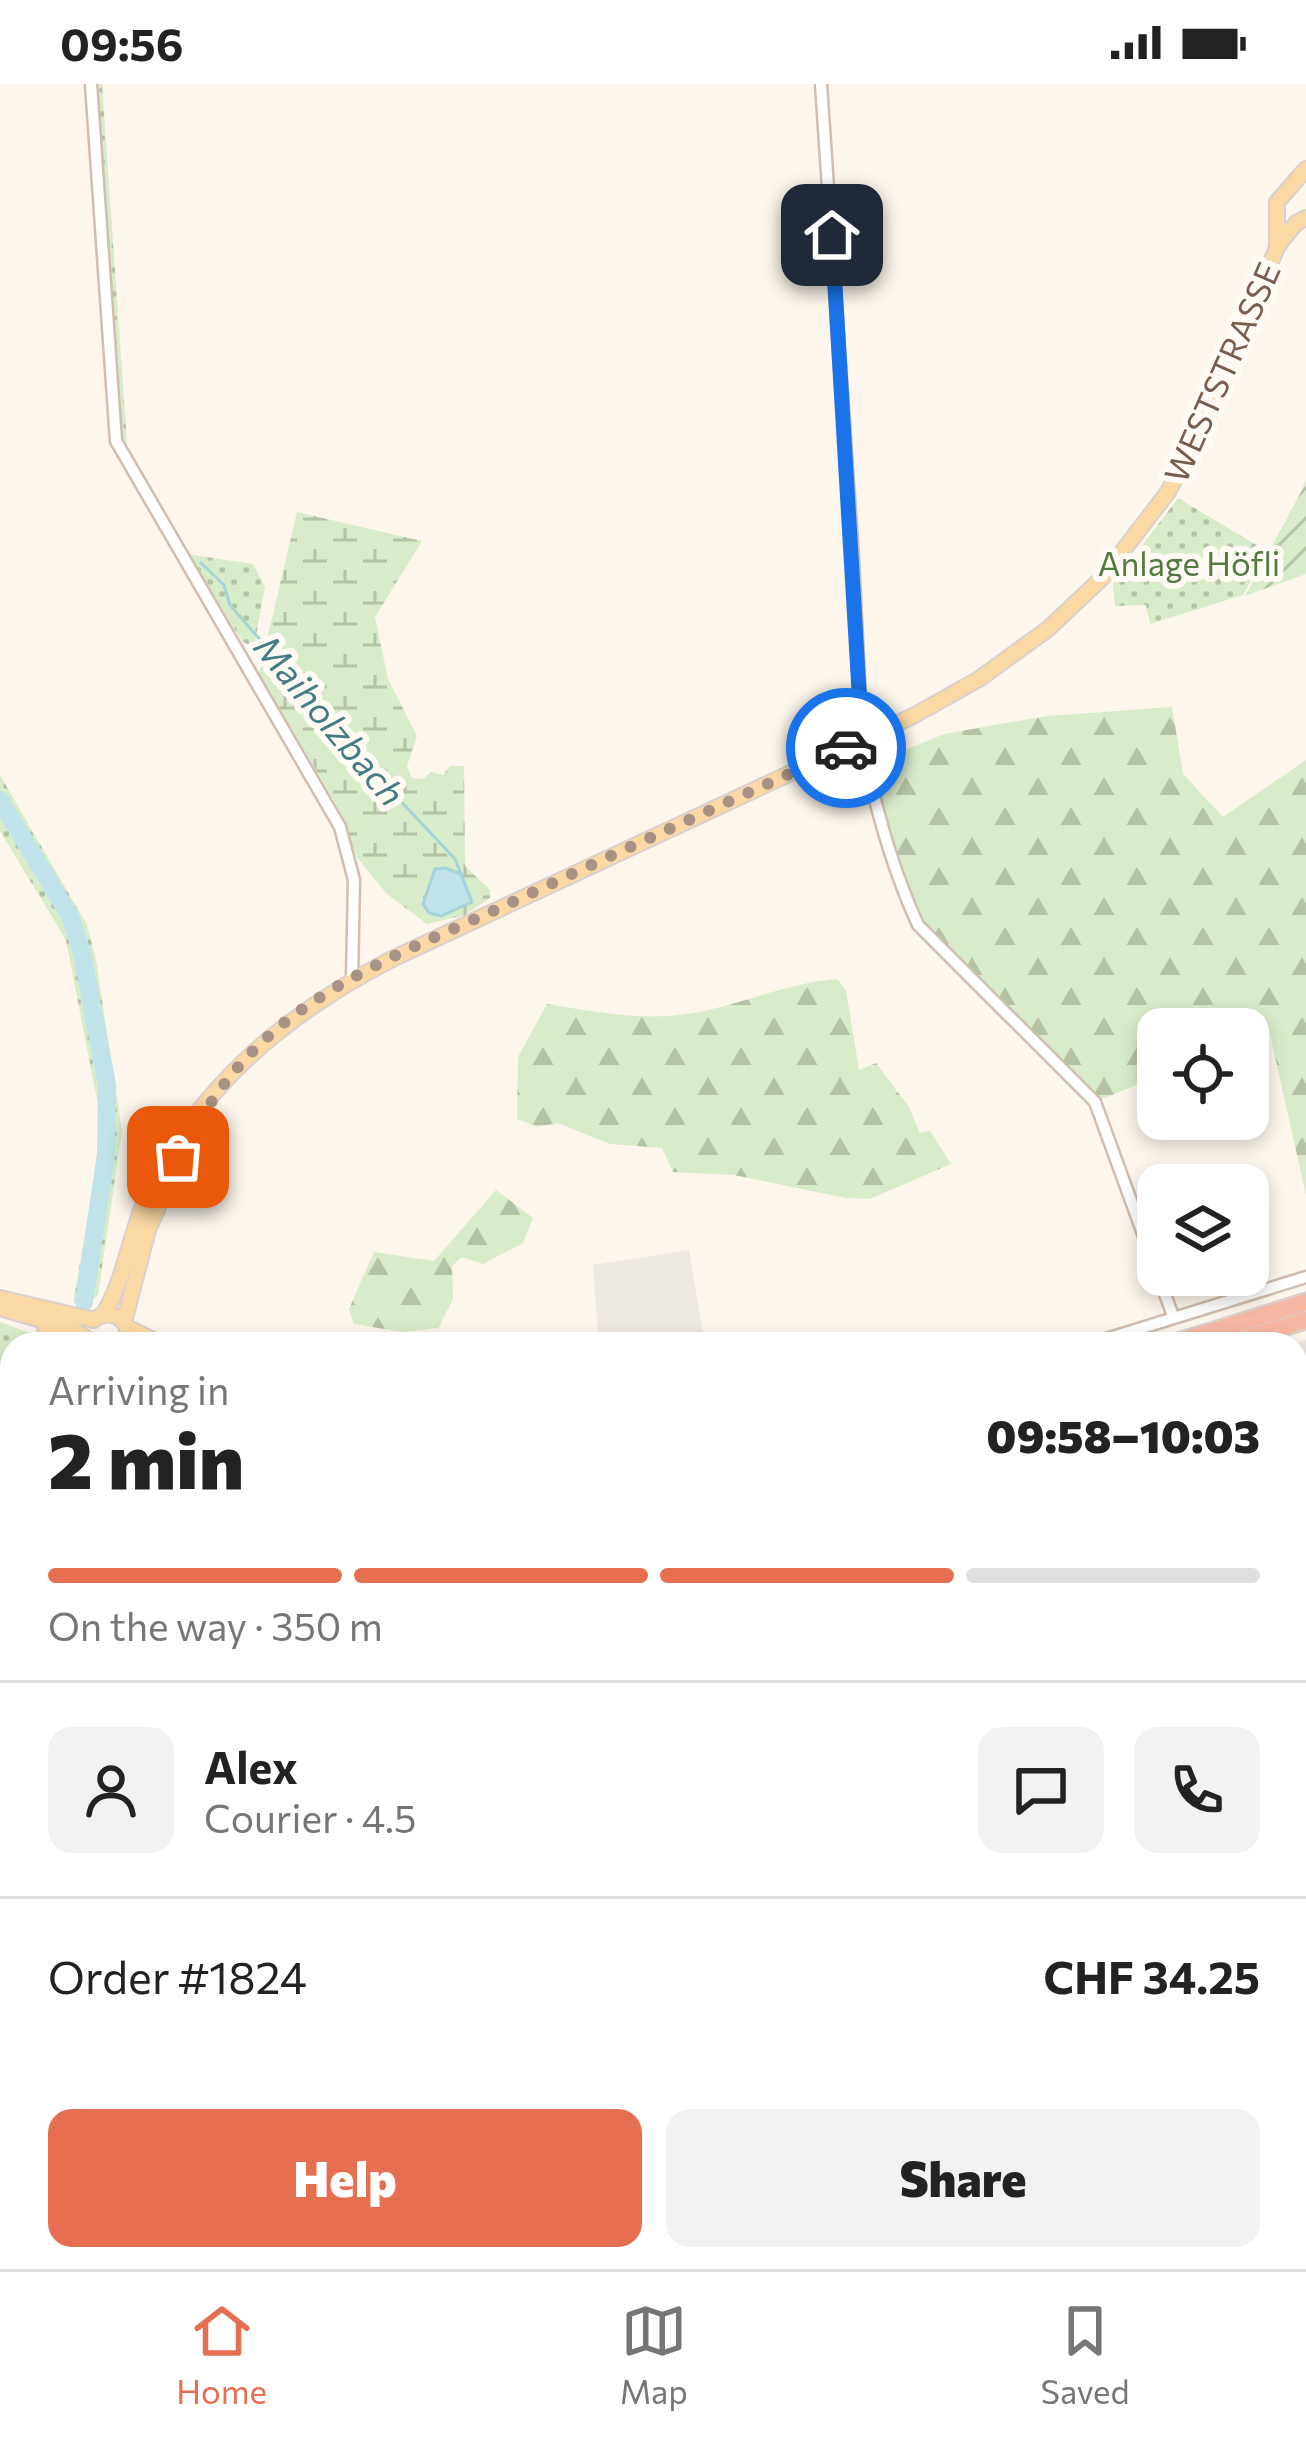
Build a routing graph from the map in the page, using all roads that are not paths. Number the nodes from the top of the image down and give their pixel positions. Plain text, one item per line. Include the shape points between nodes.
1 (91, 84) edge
2 (821, 84) edge
3 (1306, 169) edge
4 (1298, 192) edge
5 (1279, 215) junction
6 (1303, 220) edge
7 (1277, 247) junction
8 (862, 741) junction
9 (352, 979) junction
10 (206, 1105) junction
11 (1306, 1277) edge
12 (0, 1298) edge
13 (1306, 1302) edge
14 (0, 1312) edge
15 (1173, 1316) junction
16 (98, 1318) junction
17 (1306, 1321) edge
18 (126, 1324) junction
19 (55, 1332) edge
20 (76, 1332) edge
21 (93, 1332) edge
22 (126, 1332) edge
23 (140, 1332) edge
24 (1126, 1332) edge
25 (1210, 1332) edge
26 (1269, 1332) edge

1 - 9 street via 116,441 340,827 354,880
2 - 8 street
3 - 4 main road
4 - 5 main road via 1279,198
5 - 6 main road
5 - 7 main road, WESTSTRASSE
6 - 7 main road, WESTSTRASSE
7 - 8 main road, WESTSTRASSE via 1186,462 1127,548 1073,608 1002,664
8 - 9 main road, WESTSTRASSE
8 - 15 street via 918,925 1095,1102
9 - 10 main road, WESTSTRASSE via 266,1039
10 - 16 main road, WESTSTRASSE via 160,1170
10 - 18 main road, WESTSTRASSE via 156,1206
11 - 15 street
12 - 16 main road
13 - 25 highway
14 - 19 main road
14 - 20 main road
15 - 24 street
16 - 18 main road via 115,1315
16 - 21 main road, WESTSTRASSE
17 - 26 highway
18 - 22 main road, WESTSTRASSE
18 - 23 main road

